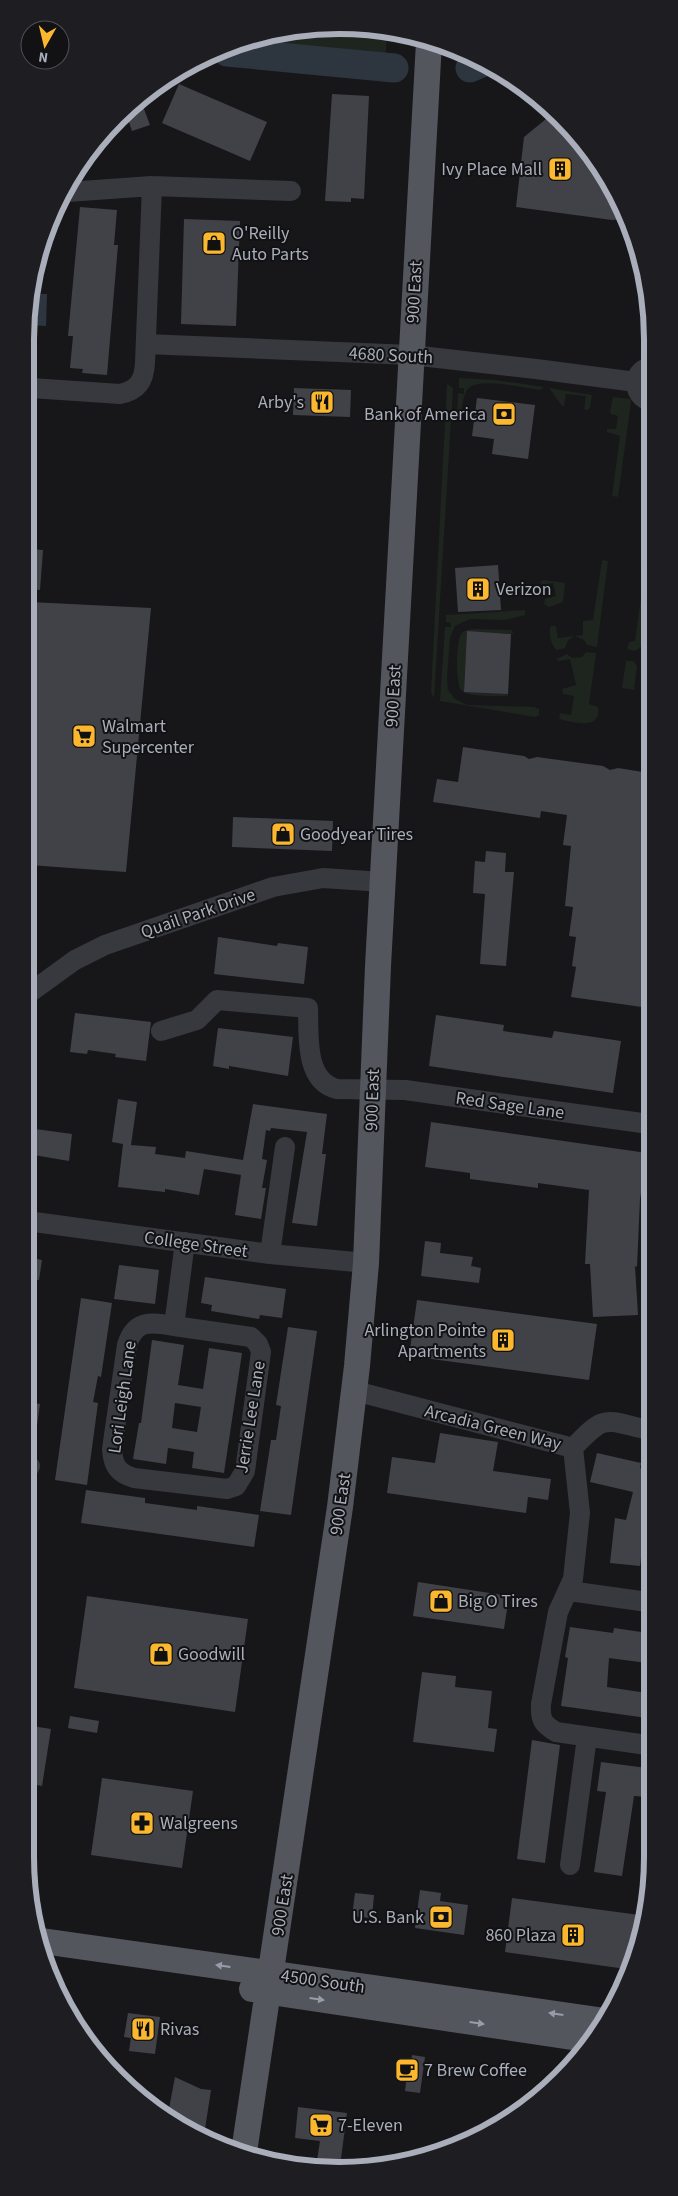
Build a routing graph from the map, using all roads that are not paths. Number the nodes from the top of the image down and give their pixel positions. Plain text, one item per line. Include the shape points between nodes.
1 (429, 47) edge
2 (152, 186) junction
3 (291, 191) dead end
4 (72, 192) edge
5 (146, 344) junction
6 (411, 355) junction
7 (644, 369) edge
8 (636, 382) junction
9 (34, 388) edge
10 (644, 398) edge
11 (383, 882) junction
12 (34, 990) edge
13 (161, 1031) dead end
14 (372, 1090) junction
15 (644, 1123) edge
16 (285, 1147) dead end
17 (34, 1222) edge
18 (185, 1242) junction
19 (270, 1254) junction
20 (366, 1263) junction
21 (174, 1326) junction
22 (355, 1392) junction
23 (644, 1429) edge
24 (573, 1448) junction
25 (236, 1486) joint
26 (569, 1591) junction
27 (644, 1601) edge
28 (587, 1737) junction
29 (644, 1745) edge
30 (570, 1865) dead end
31 (45, 1941) edge
32 (52, 1960) edge
33 (270, 1982) junction
34 (597, 2020) edge
35 (584, 2039) edge
36 (245, 2147) edge

1 - 6 main road, 900 East
2 - 3 street
2 - 4 street
2 - 5 street
5 - 6 street, 4680 South
5 - 9 street via 144,374 139,385 130,391 120,394
6 - 8 street, 4680 South
6 - 11 main road, 900 East
7 - 8 street
8 - 10 street via 638,393
11 - 12 street, Quail Park Drive via 323,878 273,887 106,945 75,960
11 - 14 main road, 900 East
13 - 14 street, Red Sage Lane via 197,1020 217,1000 308,1008 312,1068 322,1082 336,1089
14 - 15 street, Red Sage Lane via 405,1090
14 - 20 main road, 900 East
16 - 19 street
17 - 18 street, College Street
18 - 19 street, College Street
18 - 21 street
19 - 20 street, College Street
20 - 22 main road, 900 East
21 - 25 street, Jerrie Lee Lane via 251,1337 258,1344 261,1352 244,1471
21 - 25 street, Lori Leigh Lane via 153,1323 141,1325 130,1333 112,1459 116,1469 134,1478 219,1489
22 - 24 street, Arcadia Green Way
22 - 33 main road, 900 East
23 - 24 street via 606,1421 598,1423
24 - 26 street, Arcadia Green Way via 580,1513 574,1579
26 - 27 street
26 - 28 street, Arcadia Green Way via 558,1612 540,1717 543,1724 556,1732
28 - 29 street, Arcadia Green Way
28 - 30 street
33 -> 31 main road, 4500 South
32 - 33 main road, 4500 South
34 -> 33 main road, 4500 South
33 -> 35 main road, 4500 South
33 - 36 main road, 900 East

